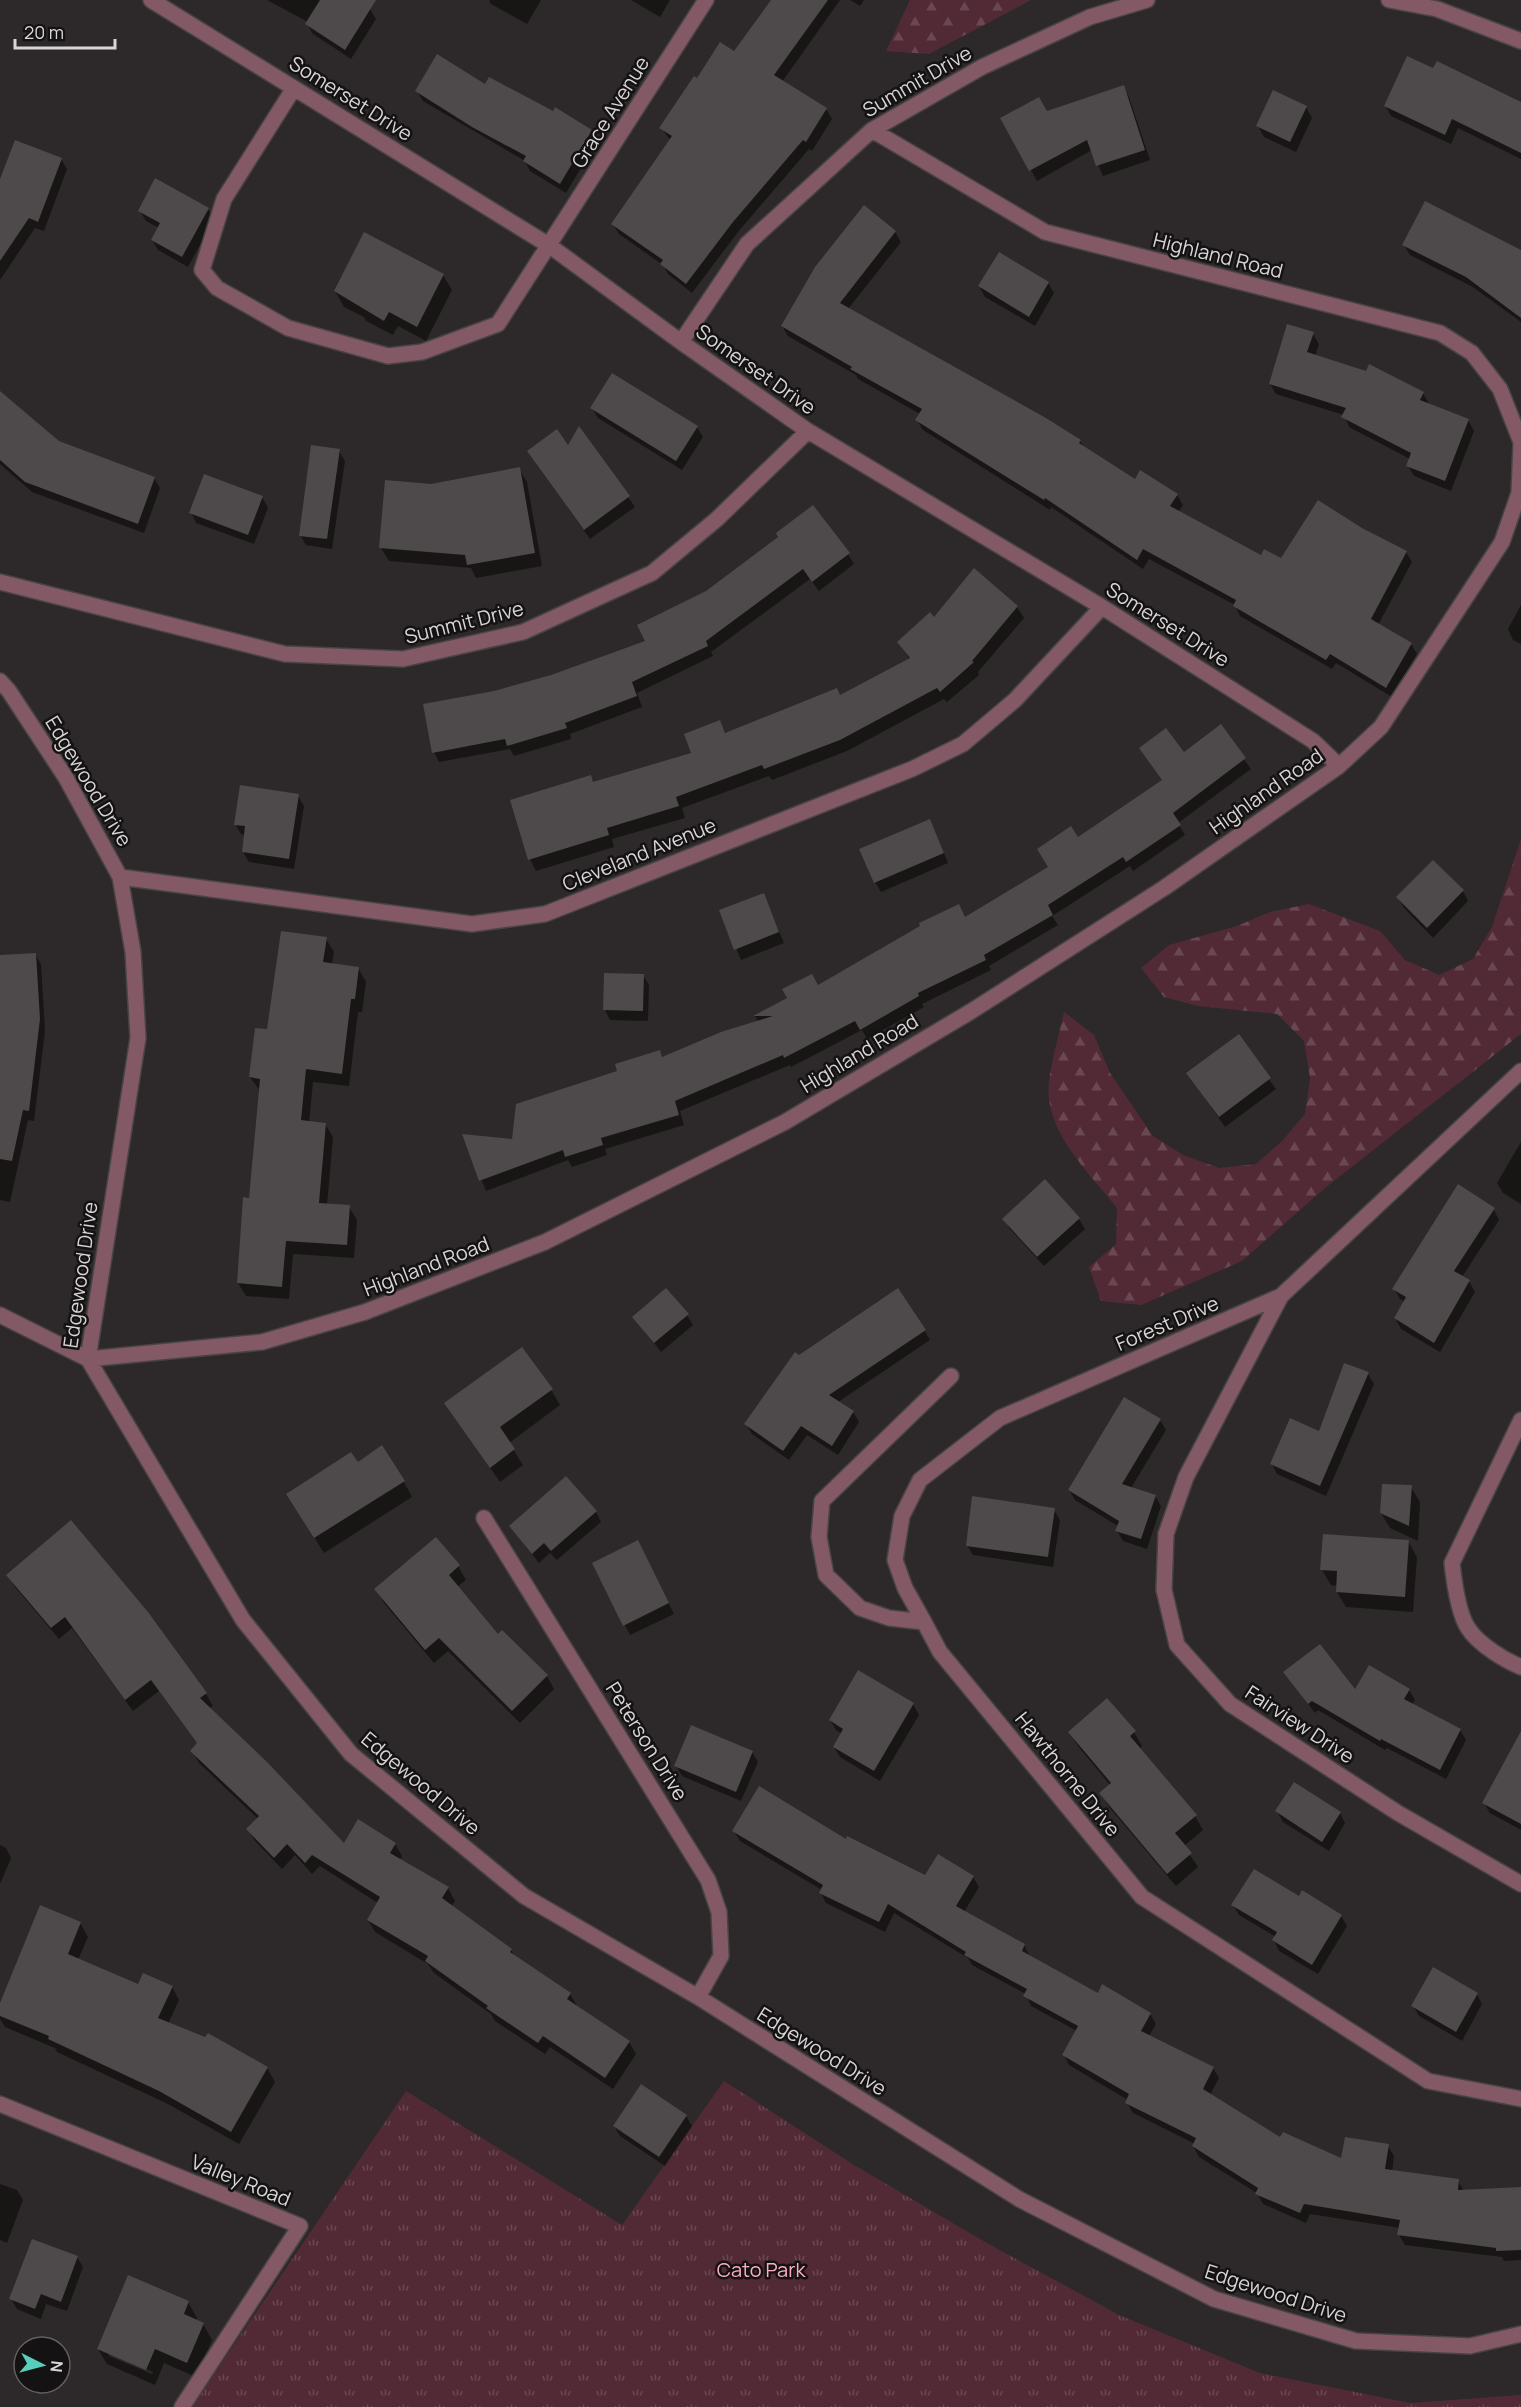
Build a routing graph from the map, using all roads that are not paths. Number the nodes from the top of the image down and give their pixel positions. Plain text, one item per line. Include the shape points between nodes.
1 (151, 0) edge
2 (706, 0) edge
3 (1147, 0) edge
4 (1389, 0) edge
5 (1521, 41) edge
6 (294, 88) junction
7 (872, 130) junction
8 (550, 246) junction
9 (681, 342) junction
10 (808, 431) junction
11 (1521, 443) edge
12 (0, 582) edge
13 (1102, 607) junction
14 (0, 681) edge
15 (1339, 766) junction
16 (120, 877) junction
17 (1521, 1071) edge
18 (1281, 1296) junction
19 (0, 1315) edge
20 (88, 1359) junction
21 (951, 1376) dead end
22 (1521, 1420) edge
23 (484, 1518) dead end
24 (924, 1622) junction
25 (1521, 1667) edge
26 (1521, 1884) edge
27 (698, 1997) junction
28 (1521, 2099) edge
29 (0, 2104) edge
30 (1521, 2334) edge
31 (182, 2407) edge

1 - 6 street, Somerset Drive
2 - 8 street, Grace Avenue
3 - 7 street, Summit Drive via 1090,17 982,67
4 - 5 street via 1437,9
6 - 8 street, Somerset Drive
6 - 8 street, Grace Avenue via 224,199 202,270 217,288 288,328 388,356 422,352 498,324
7 - 9 street, Summit Drive via 747,244
7 - 11 street, Highland Road via 1045,232 1440,333 1472,353 1500,389
8 - 9 street, Somerset Drive
9 - 10 street, Somerset Drive
10 - 12 street, Summit Drive via 717,519 652,573 522,632 403,659 285,654
10 - 13 street, Somerset Drive
11 - 15 street, Highland Road via 1518,493 1502,542 1382,727
13 - 15 street, Somerset Drive via 1313,741
13 - 16 street, Cleveland Avenue via 1015,700 963,744 912,769 545,914 472,924
14 - 16 street, Edgewood Drive via 66,778
15 - 20 street, Highland Road via 1164,888 970,1012 785,1122 545,1242 365,1312 262,1342
16 - 20 street, Edgewood Drive via 133,952 138,1038
17 - 18 street, Forest Drive
18 - 24 street, Forest Drive via 1000,1418 920,1480 902,1516 895,1560
18 - 26 street, Fairview Drive via 1186,1477 1166,1534 1164,1590 1177,1645 1230,1704 1398,1813
19 - 20 street
20 - 27 street, Edgewood Drive via 243,1620 351,1754 524,1896
21 - 24 street via 822,1501 820,1514 820,1545 826,1575 860,1608 889,1618
22 - 25 street via 1452,1563 1467,1628 1500,1658
23 - 27 street, Peterson Drive via 708,1880 718,1912 721,1956
24 - 28 street, Hawthorne Drive via 940,1652 1142,1897 1428,2081
27 - 30 street, Edgewood Drive via 1019,2199 1214,2299 1356,2341 1470,2346
29 - 31 street, Valley Road via 300,2226

